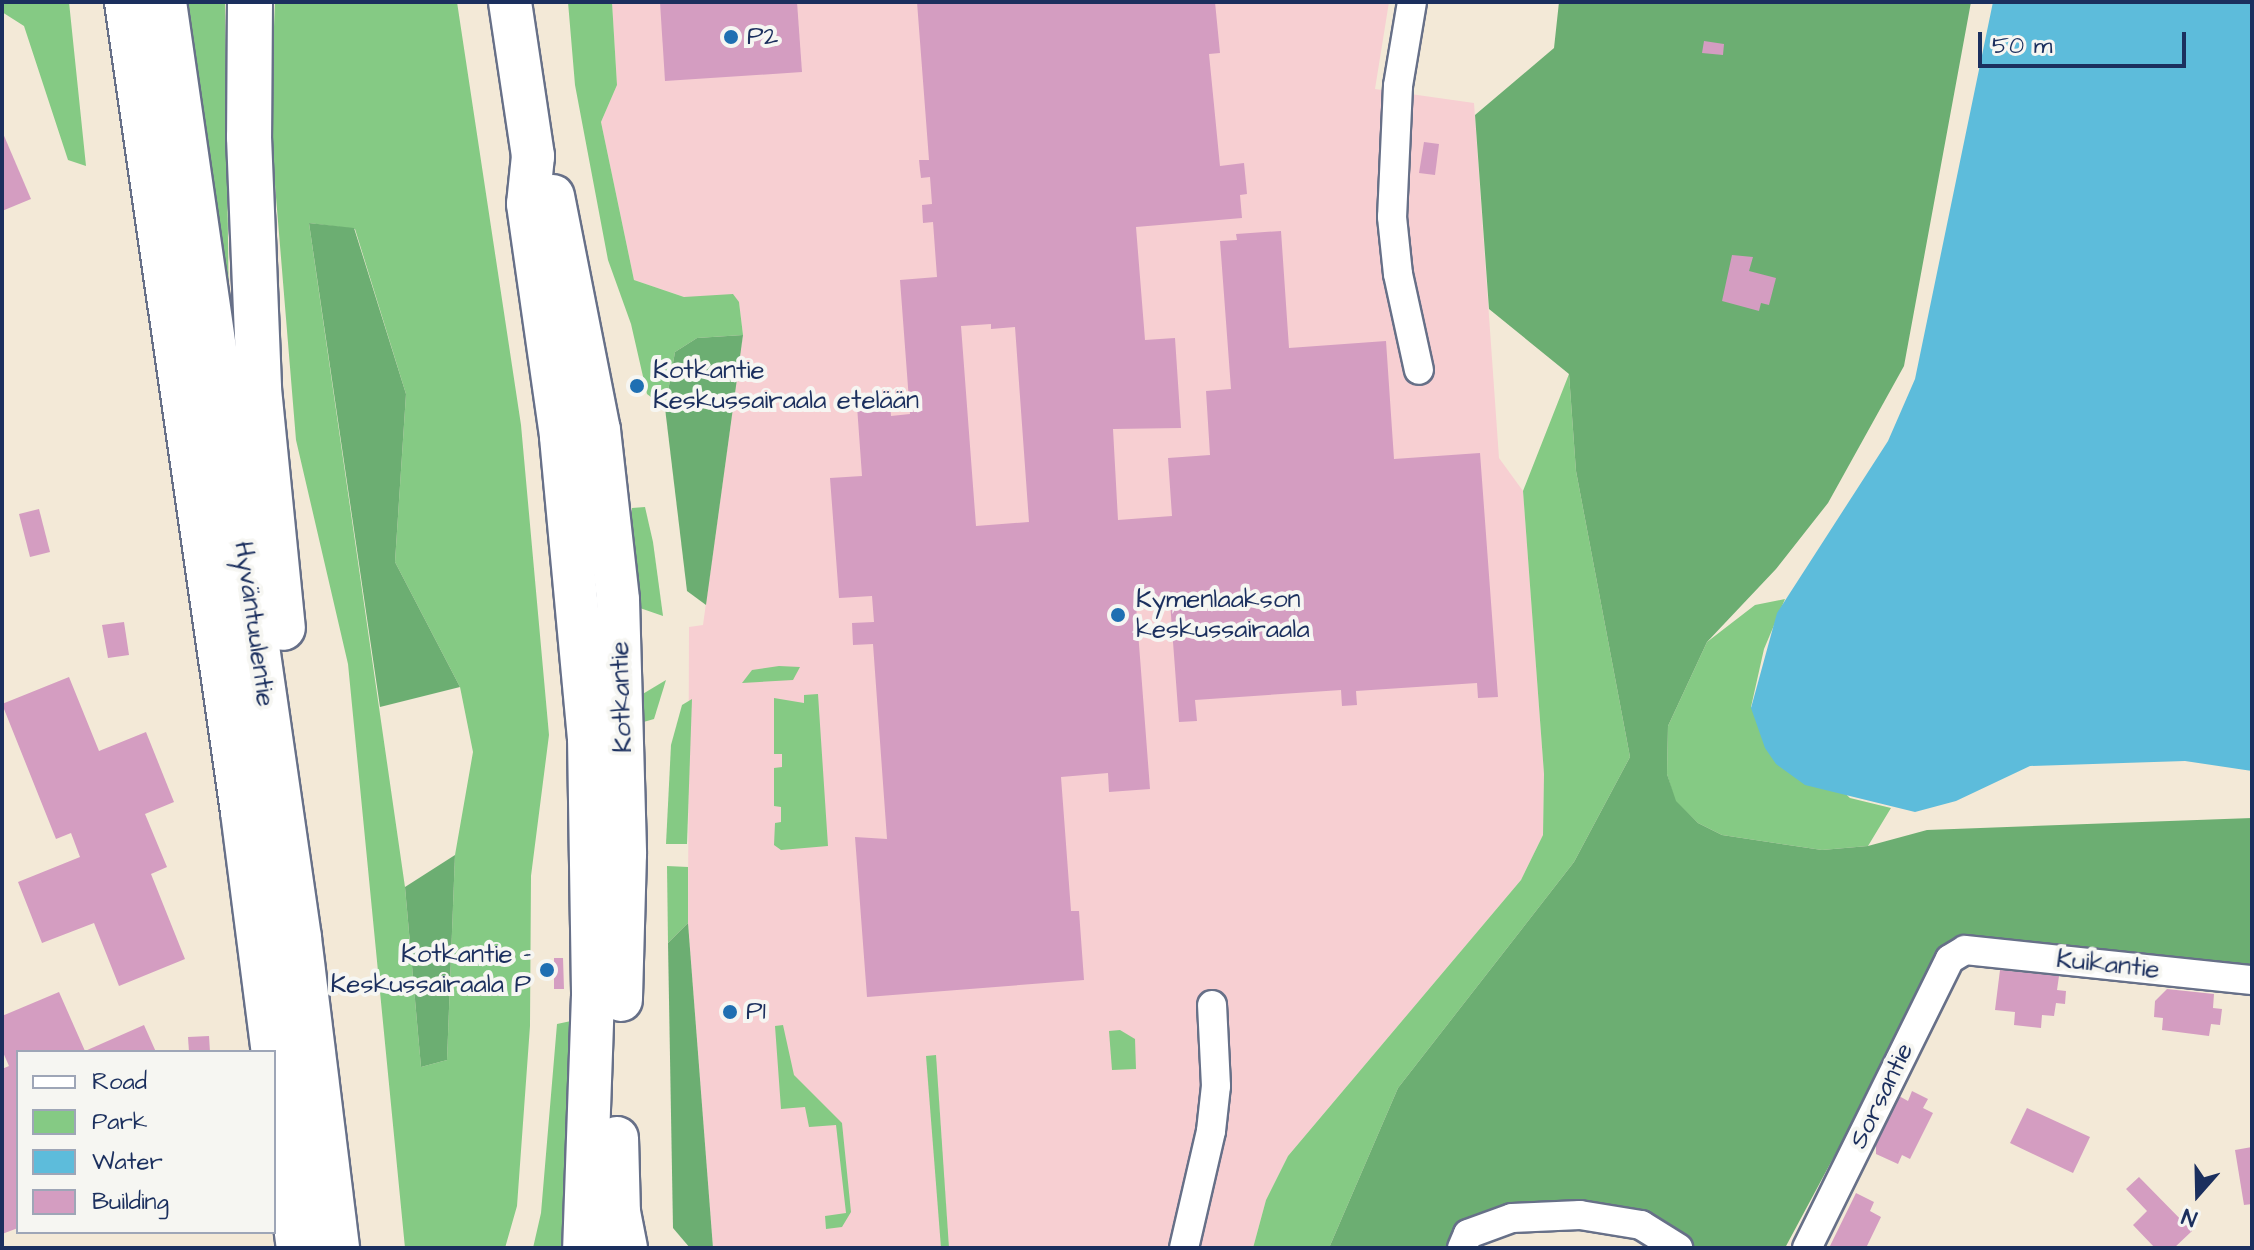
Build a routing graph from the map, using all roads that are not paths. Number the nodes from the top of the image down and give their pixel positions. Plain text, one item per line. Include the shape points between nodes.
1 (118, 2) edge
2 (127, 2) edge
3 (164, 2) edge
4 (250, 2) edge
5 (510, 2) edge
6 (1412, 2) edge
7 (135, 75) junction
8 (533, 156) junction
9 (1419, 370) dead end
10 (299, 938) junction
11 (1965, 950) joint
12 (2252, 980) edge
13 (1212, 1005) dead end
14 (274, 1050) edge
15 (276, 1069) edge
16 (299, 1248) edge
17 (337, 1248) edge
18 (584, 1248) edge
19 (626, 1248) edge
20 (1184, 1248) edge
21 (1462, 1248) edge
22 (1678, 1248) edge
23 (1807, 1248) edge

1 - 7 highway
2 - 7 highway, Hyväntuulentie
3 - 10 highway, Hyväntuulentie
4 - 10 highway via 249,137 259,389 287,682
5 - 8 street, Kotkantie
6 - 9 street via 1398,86 1392,217
7 - 14 highway, Hyväntuulentie
8 - 18 street, Kotkantie via 528,204 566,481 589,737 593,995
8 - 19 street, Kotkantie via 555,199 582,332 618,600 625,854 616,1169
10 - 17 highway, Hyväntuulentie
11 - 12 street, Kuikantie
11 - 23 street, Sorsantie via 1950,959
13 - 20 street via 1216,1086 1211,1131
15 - 16 highway, Hyväntuulentie
21 - 22 street via 1468,1234 1512,1218 1580,1215 1641,1225

